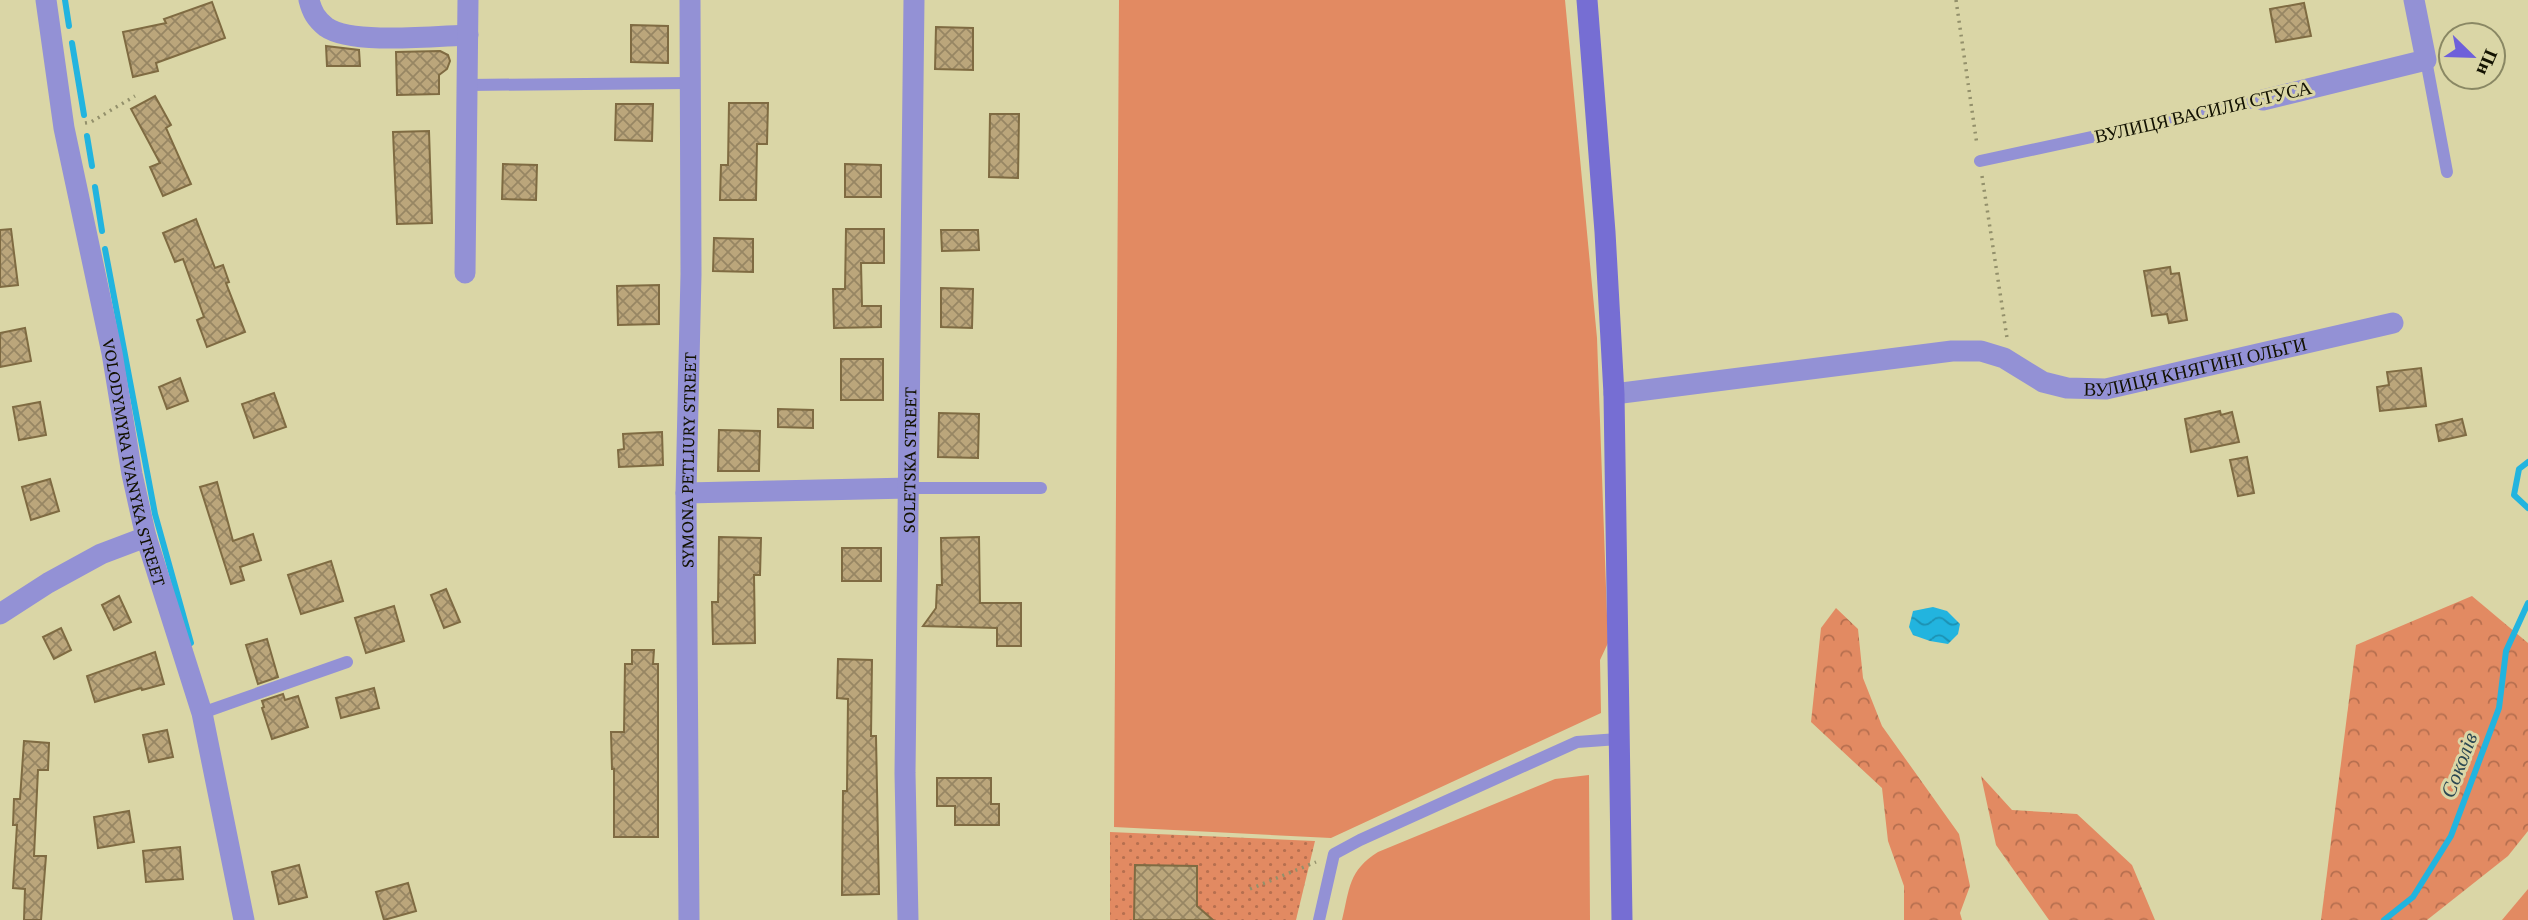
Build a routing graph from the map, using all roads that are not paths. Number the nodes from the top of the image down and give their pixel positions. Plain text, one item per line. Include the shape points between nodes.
1 (46, 0) edge
2 (309, 0) edge
3 (468, 0) edge
4 (690, 0) edge
5 (914, 0) edge
6 (1587, 0) edge
7 (2414, 0) edge
8 (468, 35) junction
9 (2426, 60) junction
10 (689, 83) junction
11 (468, 85) junction
12 (2263, 100) joint
13 (1980, 161) dead end
14 (2447, 172) dead end
15 (465, 273) dead end
16 (2393, 323) dead end
17 (1614, 394) junction
18 (910, 488) junction
19 (1041, 488) dead end
20 (686, 493) junction
21 (146, 537) junction
22 (0, 614) edge
23 (347, 662) dead end
24 (201, 713) junction
25 (1618, 739) junction
26 (244, 920) edge
27 (689, 920) edge
28 (908, 920) edge
29 (1319, 920) edge
30 (1622, 920) edge

1 - 21 street, VOLODYMYRA IVANYKA STREET via 64,128
2 - 8 street via 313,15 328,29 342,33 374,38
3 - 8 street
4 - 10 street, SYMONA PETLIURY STREET
5 - 18 street, SOLETSKA STREET
6 - 17 main road
7 - 9 street
8 - 11 street
9 - 12 street, ВУЛИЦЯ ВАСИЛЯ СТУСА
9 - 14 lane
10 - 11 lane
10 - 20 street, SYMONA PETLIURY STREET
11 - 15 street
12 - 13 lane, ВУЛИЦЯ ВАСИЛЯ СТУСА
16 - 17 street, ВУЛИЦЯ КНЯГИНІ ОЛЬГИ via 2106,389 2067,388 2043,382 2004,358 1981,351 1952,351
17 - 25 main road
18 - 19 lane
18 - 20 street
18 - 28 street, SOLETSKA STREET via 905,773
20 - 27 street, SYMONA PETLIURY STREET
21 - 22 street via 92,558
21 - 24 street, VOLODYMYRA IVANYKA STREET
23 - 24 lane
24 - 26 street, VOLODYMYRA IVANYKA STREET
25 - 29 lane via 1577,743 1335,854
25 - 30 main road

